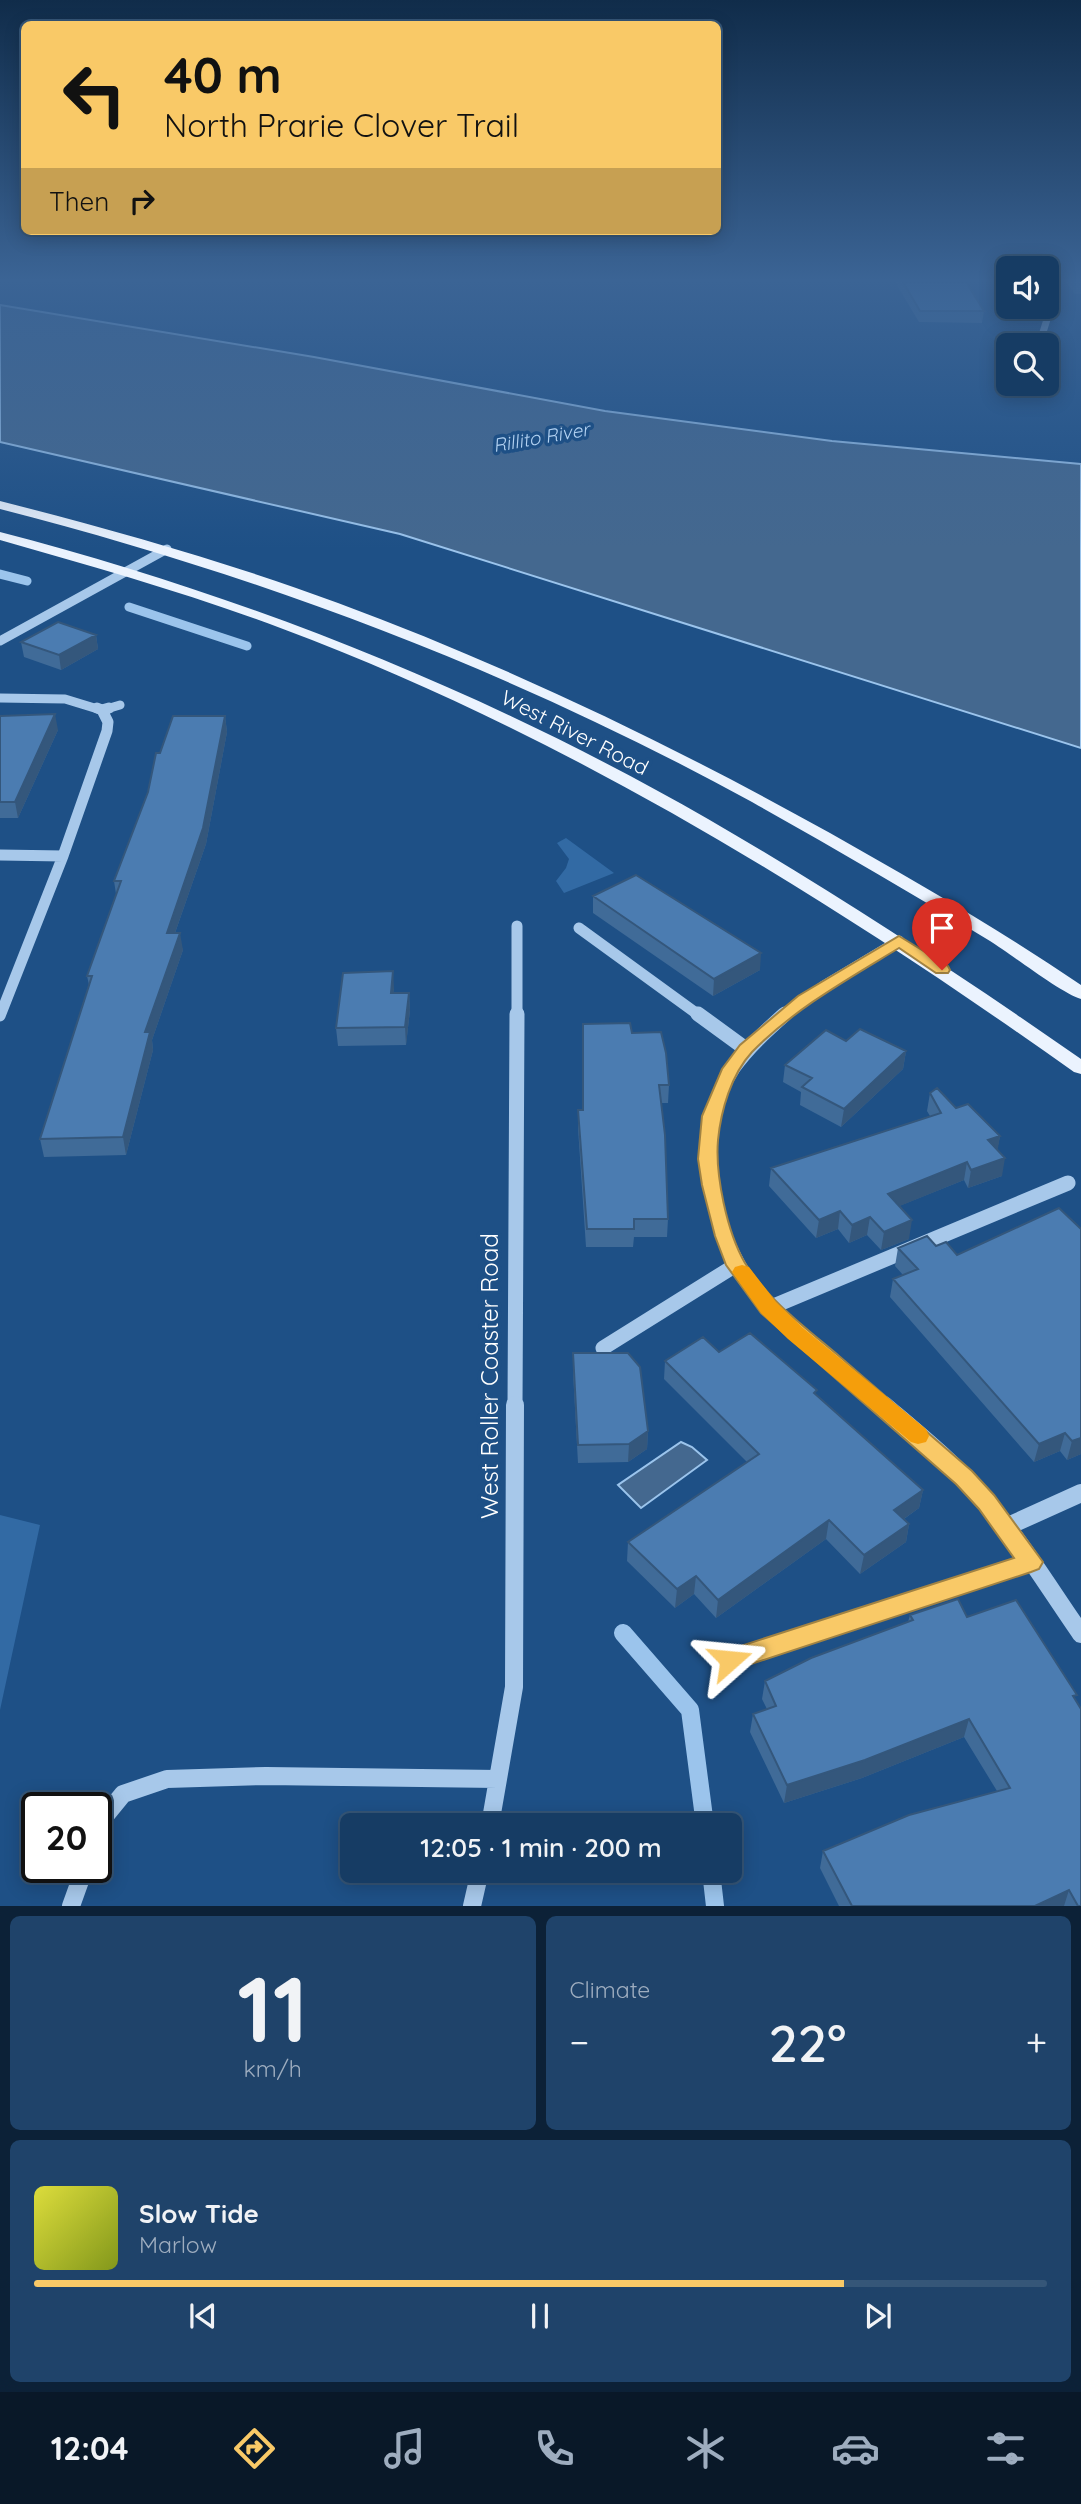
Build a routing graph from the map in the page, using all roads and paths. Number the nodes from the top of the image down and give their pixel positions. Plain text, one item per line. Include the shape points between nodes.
1 (0, 505) edge
2 (0, 536) edge
3 (167, 550) junction
4 (127, 571) junction
5 (0, 641) edge
6 (0, 698) edge
7 (120, 705) dead end
8 (102, 710) junction
9 (0, 855) edge
10 (63, 856) junction
11 (517, 926) dead end
12 (579, 928) dead end
13 (899, 941) junction
14 (1081, 993) edge
15 (0, 1016) edge
16 (746, 1049) junction
17 (1081, 1068) edge
18 (1068, 1184) dead end
19 (736, 1265) junction
20 (769, 1308) junction
21 (603, 1348) dead end
22 (1081, 1493) edge
23 (1006, 1527) junction
24 (1031, 1562) junction
25 (1081, 1634) edge
26 (730, 1660) dead end
27 (498, 1779) junction
28 (112, 1807) edge
29 (492, 1813) edge
30 (79, 1883) edge
31 (477, 1883) edge
32 (71, 1906) edge
33 (472, 1906) edge

1 - 3 main road, West River Road
2 - 4 main road, West River Road
3 - 4 street
3 - 14 main road, West River Road via 400,631 647,740 884,870
4 - 5 street
4 - 13 main road, West River Road via 260,617 460,697 666,802
6 - 8 street via 60,698
7 - 8 street
8 - 10 street via 107,731
9 - 10 street
10 - 15 street
11 - 27 street, West Roller Coaster Road via 514,1687
12 - 16 street
13 - 16 street via 804,999
13 - 17 main road, West River Road
16 - 19 street via 719,1092 708,1136 711,1185
18 - 20 street
19 - 20 street
19 - 21 street
20 - 23 street via 964,1477
22 - 23 street
23 - 24 street
24 - 25 street
24 - 26 street
27 - 28 street via 167,1779 123,1794
27 - 29 street, West Roller Coaster Road
30 - 32 street
31 - 33 street

